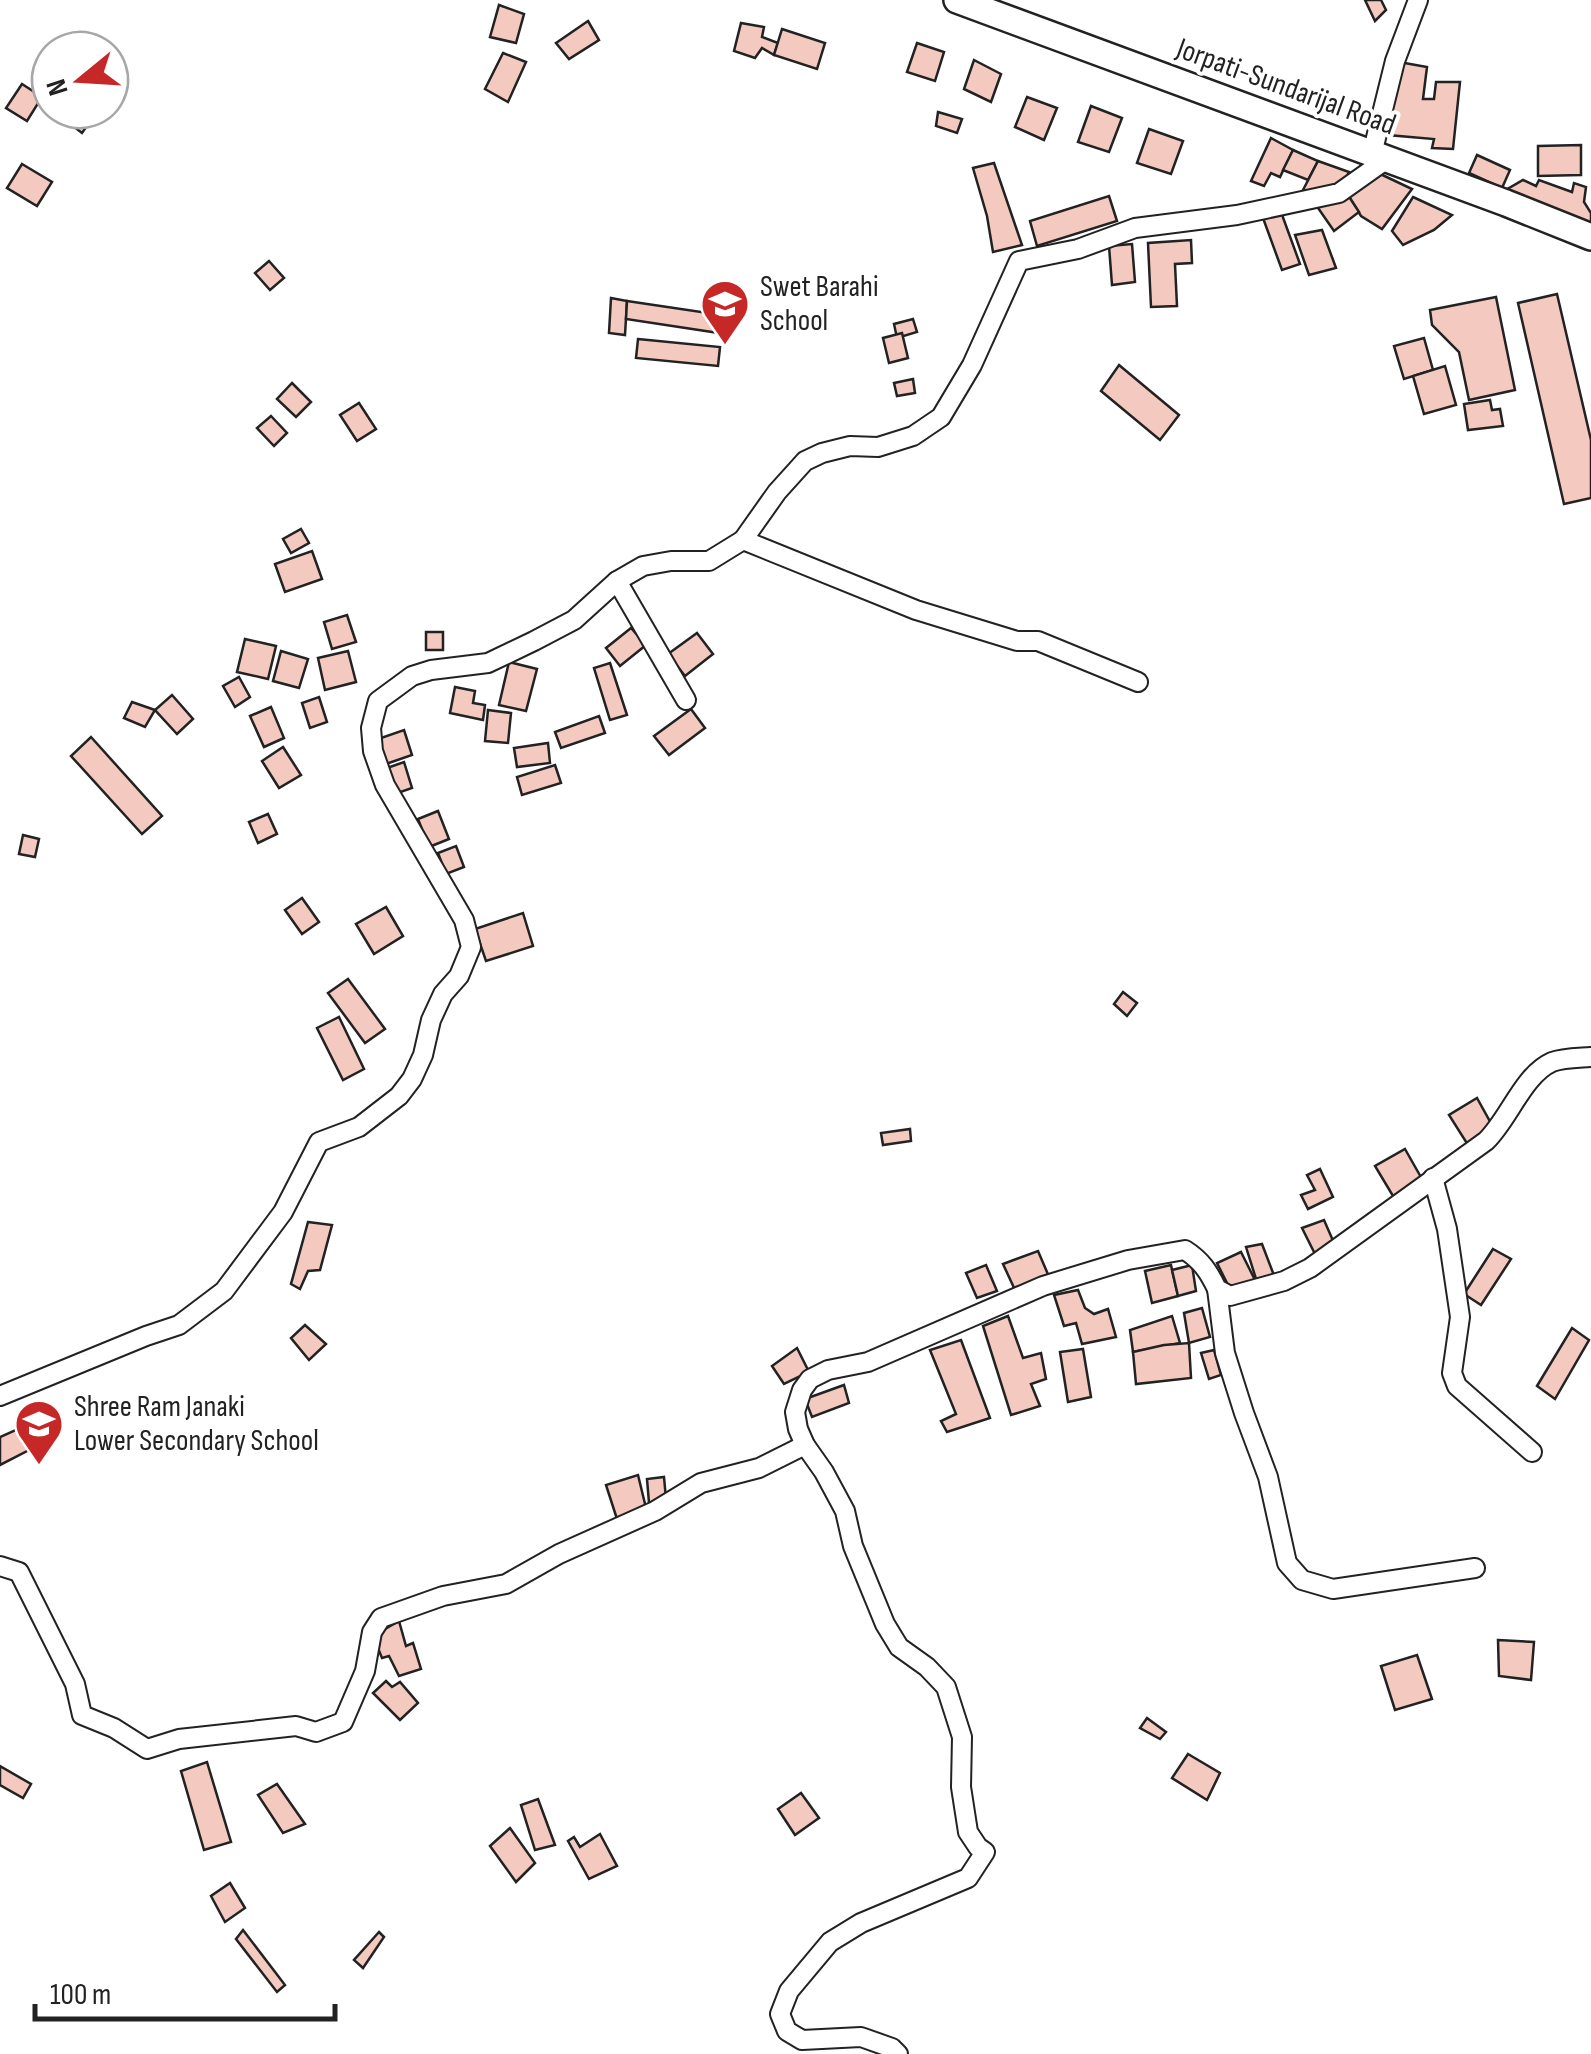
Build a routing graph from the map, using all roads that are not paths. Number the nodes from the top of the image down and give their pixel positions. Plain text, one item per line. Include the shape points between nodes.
1 (957, 0) edge
2 (1418, 0) edge
3 (1380, 157) junction
4 (1591, 237) edge
5 (743, 540) junction
6 (616, 581) junction
7 (1138, 682) dead end
8 (686, 700) dead end
9 (1591, 1057) edge
10 (1434, 1178) junction
11 (1216, 1289) junction
12 (0, 1396) edge
13 (805, 1445) junction
14 (1532, 1452) dead end
15 (0, 1566) edge
16 (1475, 1568) dead end
17 (898, 2054) edge

1 - 3 main road, Jorpati-Sundarijal Road
2 - 3 street via 1394,61
3 - 4 main road, Jorpati-Sundarijal Road
3 - 5 street via 1338,193 1134,228 1019,261 941,416 913,436 805,461
5 - 6 street via 709,560 643,566
5 - 7 street via 916,610 1017,641 1038,641
6 - 8 street
6 - 12 street via 574,620 534,642 488,663 412,676 378,701 371,728 385,785 464,920 472,948 443,994 406,1088 359,1127 319,1142 283,1212 224,1291 179,1325
9 - 10 street via 1550,1063 1486,1141
10 - 11 street via 1310,1268 1230,1296
10 - 14 street via 1460,1317 1452,1372 1457,1386
11 - 13 street via 1208,1270 1185,1250 1043,1286 868,1362 810,1379 795,1412
11 - 16 street via 1225,1353 1294,1573 1332,1589
13 - 15 street via 759,1468 702,1483 506,1584 380,1618 344,1722 316,1732 296,1726 178,1738 147,1749 82,1715 75,1684 18,1572
13 - 17 street via 845,1511 885,1624 946,1686 962,1737 968,1832 985,1852 968,1878 830,1942 789,1990 780,2014 802,2040 861,2038

